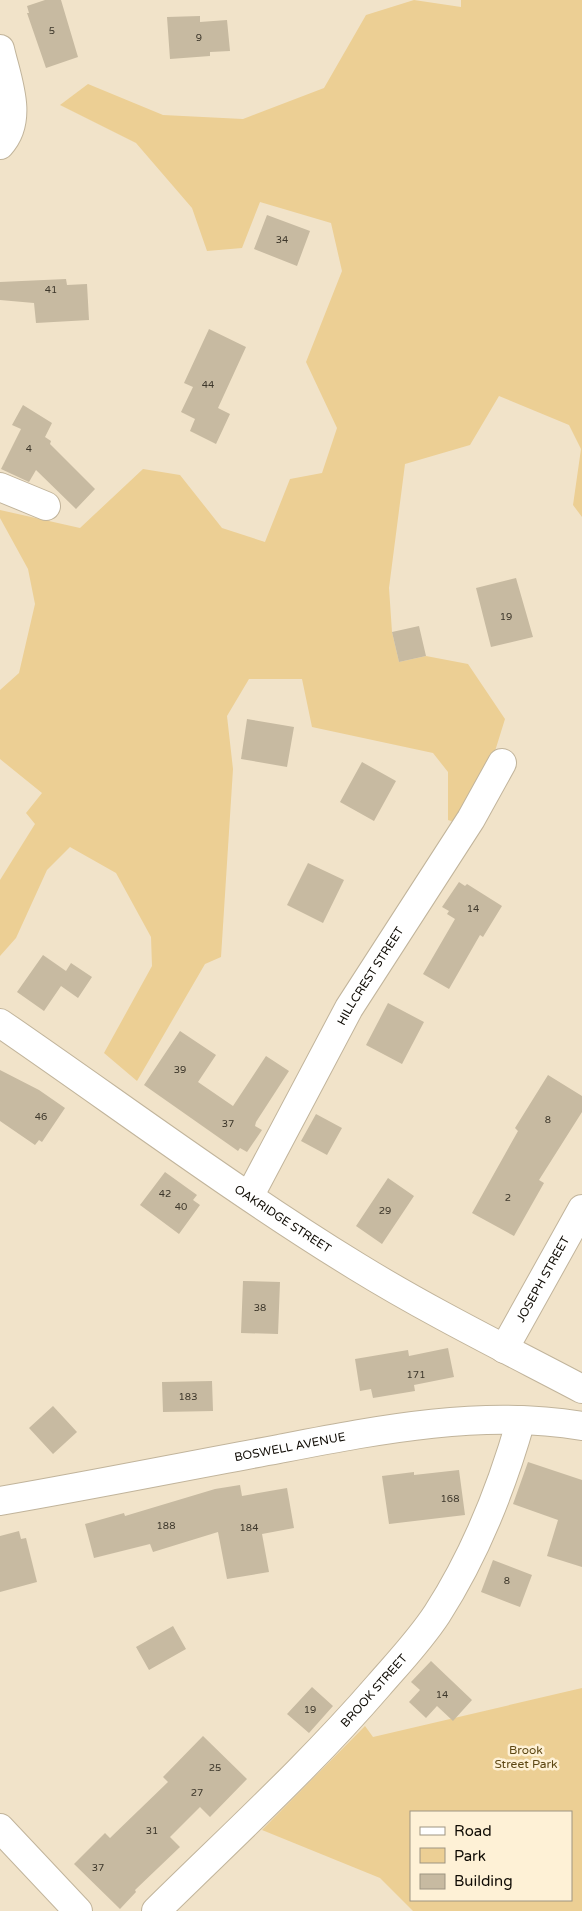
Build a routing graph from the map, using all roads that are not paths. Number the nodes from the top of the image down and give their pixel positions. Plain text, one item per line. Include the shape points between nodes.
1 (0, 49) edge
2 (0, 145) edge
3 (0, 487) edge
4 (46, 506) dead end
5 (502, 762) dead end
6 (0, 1023) edge
7 (250, 1195) junction
8 (582, 1209) edge
9 (504, 1349) junction
10 (582, 1389) edge
11 (521, 1420) junction
12 (582, 1426) edge
13 (0, 1501) edge
14 (0, 1828) edge
15 (78, 1911) edge
16 (156, 1911) edge

1 - 2 street via 13,116 8,136
3 - 4 street
5 - 7 street, HILLCREST STREET via 471,819 349,1008
6 - 7 street, OAKRIDGE STREET
7 - 9 street, OAKRIDGE STREET via 324,1246
8 - 9 street, JOSEPH STREET
9 - 10 street, OAKRIDGE STREET
11 - 12 street, BOSWELL AVENUE
11 - 13 street, BOSWELL AVENUE via 437,1424 329,1440
11 - 16 street, BROOK STREET via 508,1464 484,1523 448,1597 424,1633 336,1734
14 - 15 street

